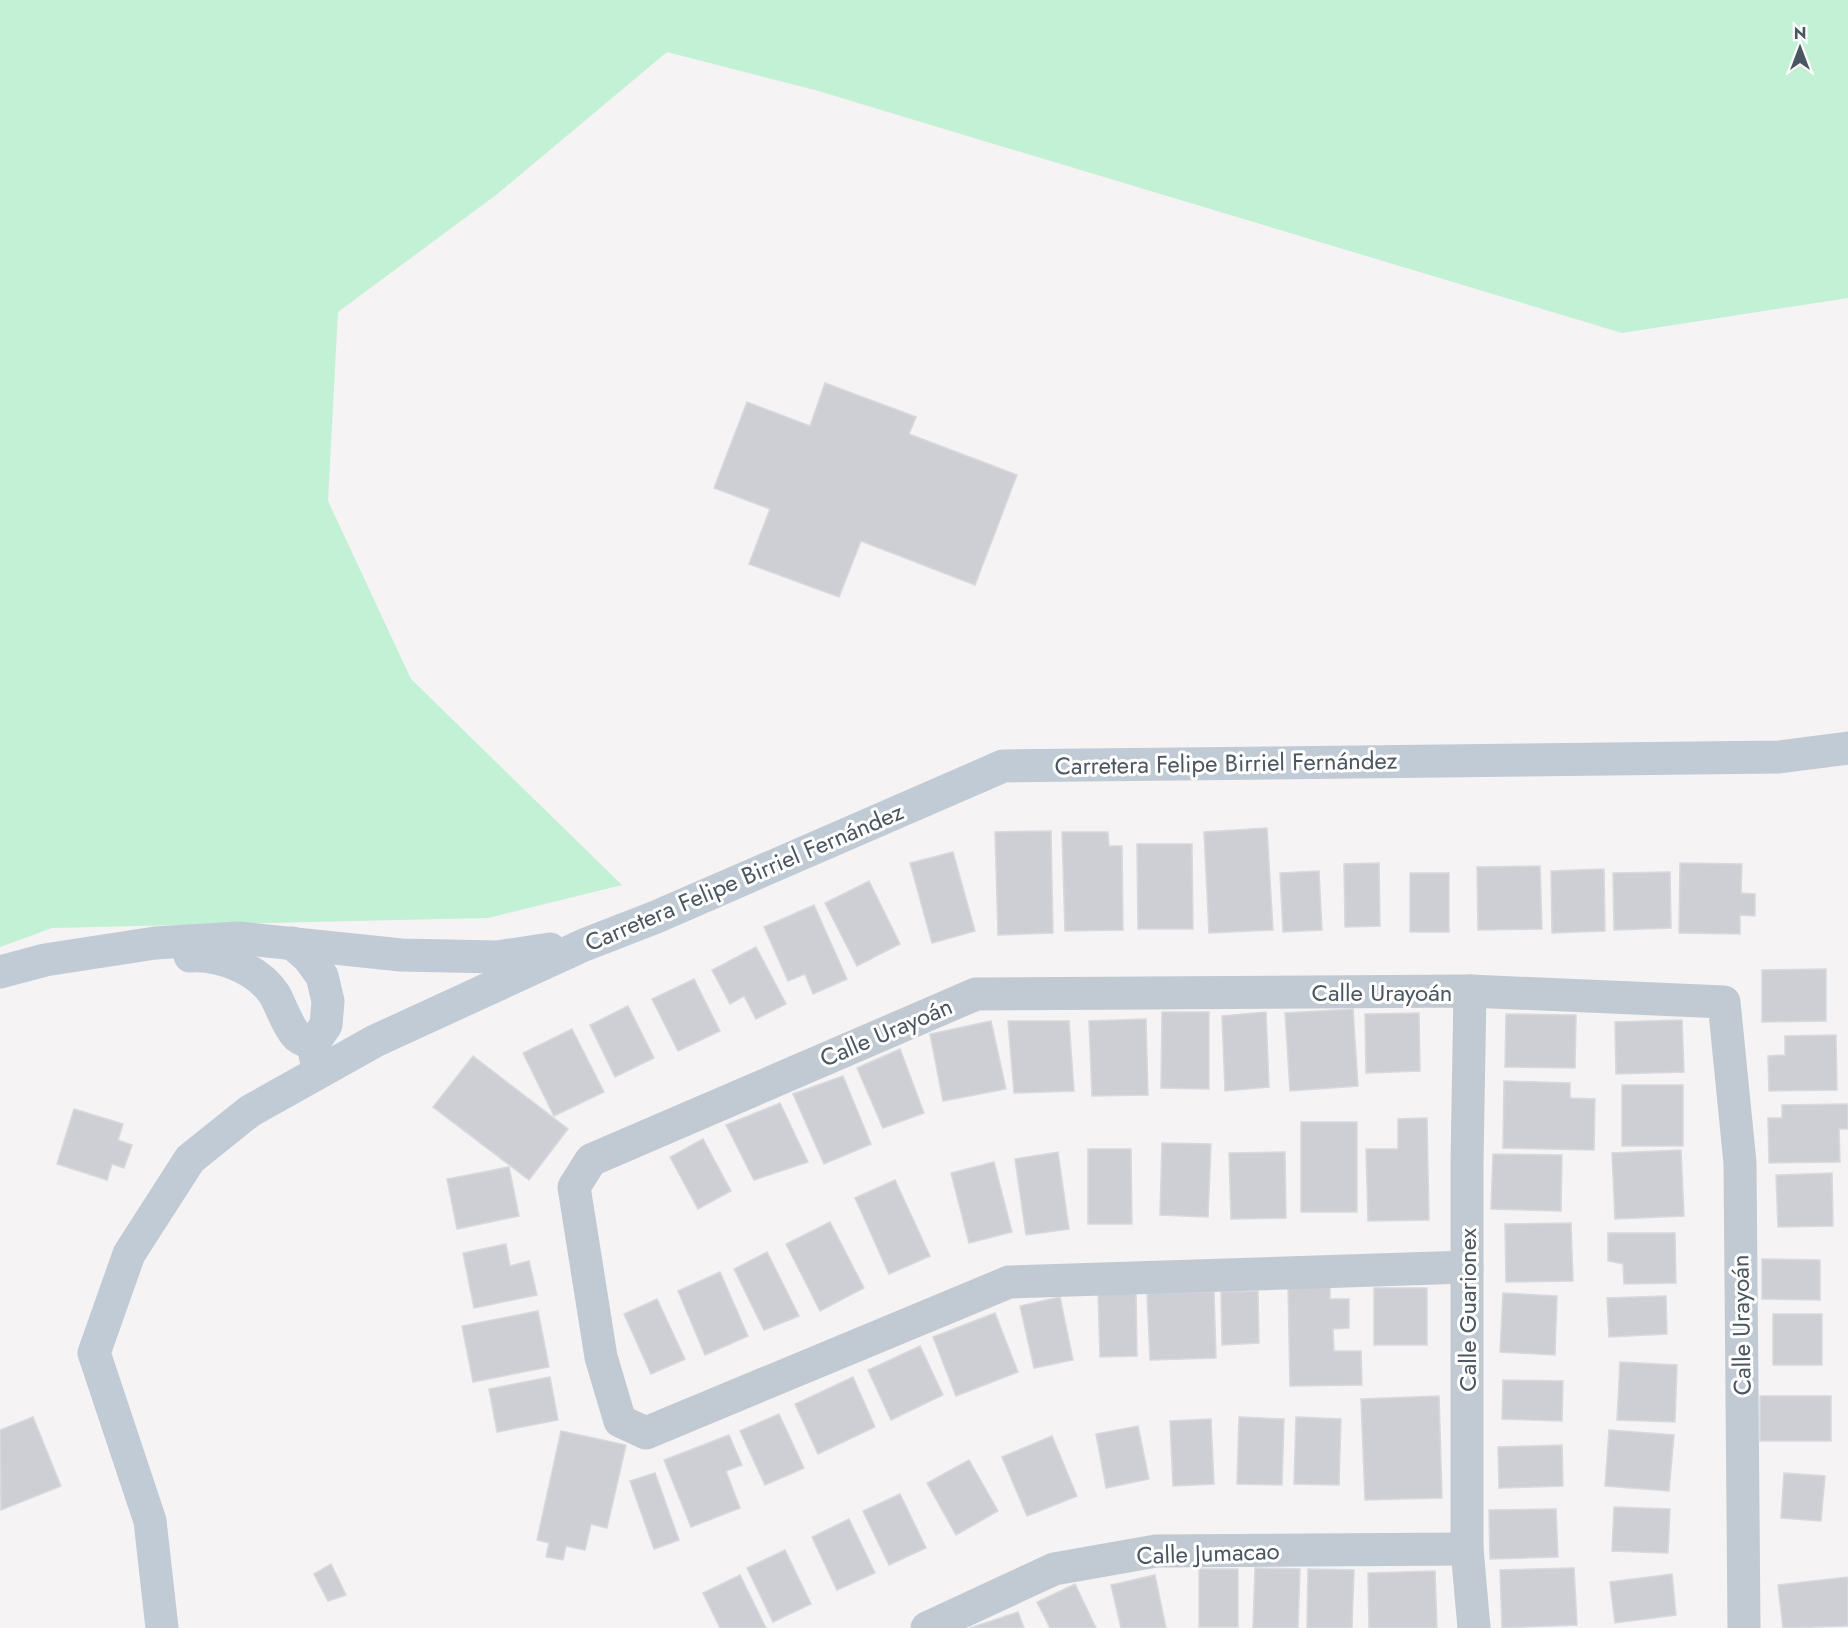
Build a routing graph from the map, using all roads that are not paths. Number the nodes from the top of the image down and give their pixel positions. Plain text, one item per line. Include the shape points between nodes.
1 (1848, 747) edge
2 (292, 943) junction
3 (584, 945) junction
4 (45, 960) junction
5 (0, 972) edge
6 (1470, 991) junction
7 (316, 1058) junction
8 (1467, 1267) junction
9 (1467, 1549) junction
10 (162, 1628) edge
11 (927, 1628) edge
12 (1474, 1628) edge
13 (1744, 1628) edge

1 - 3 street, Carretera Felipe Birriel Fernández via 1779,757 1004,766
2 - 3 street via 401,955 497,957
2 - 4 street via 238,939 155,943
2 - 7 street via 322,976 328,1001
3 - 7 street, Carretera Felipe Birriel Fernández via 375,1041
4 - 5 street
4 - 7 street via 86,963 198,956 231,961 273,992 296,1036
6 - 8 street, Calle Guarionex
6 - 8 street, Calle Urayoán via 976,994 591,1160 574,1187 601,1357 620,1421 646,1433 1009,1282
6 - 13 street, Calle Urayoán via 1724,1002 1740,1163
7 - 10 street, Carretera Felipe Birriel Fernández via 190,1159 129,1254 94,1353 150,1521
8 - 9 street, Calle Guarionex
9 - 11 street, Calle Jumacao via 1156,1551 1054,1569
9 - 12 street, Calle Guarionex

